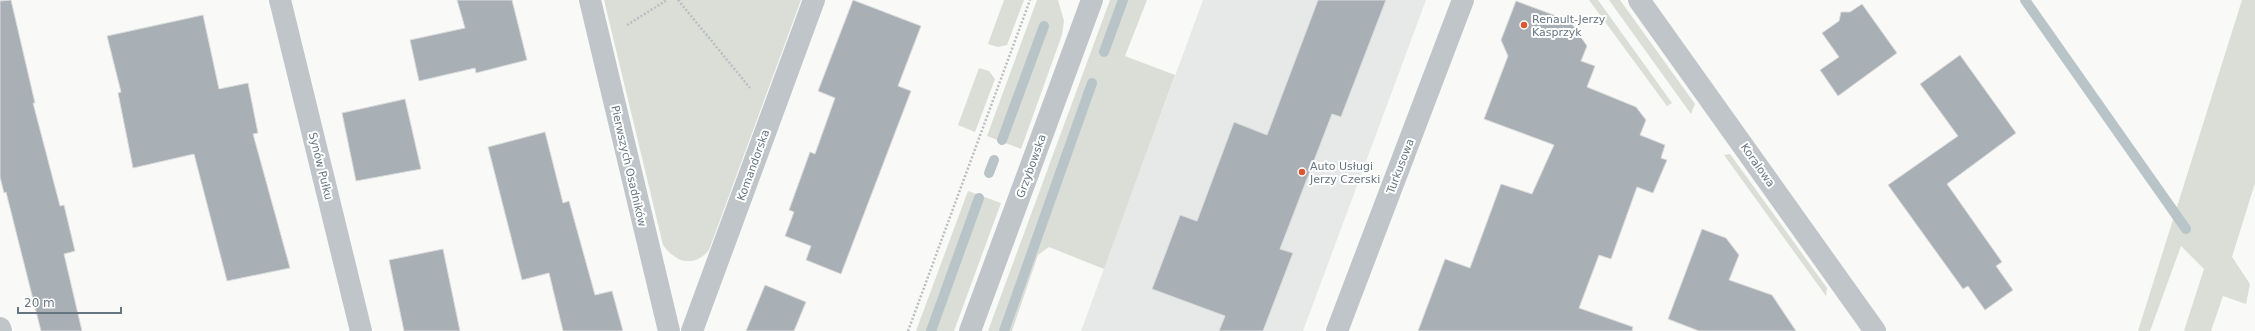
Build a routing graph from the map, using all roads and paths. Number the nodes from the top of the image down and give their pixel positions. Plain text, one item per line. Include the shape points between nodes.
1 (280, 0) edge
2 (590, 0) edge
3 (667, 0) edge
4 (678, 0) edge
5 (814, 0) edge
6 (1030, 0) edge
7 (1092, 0) edge
8 (1463, 0) edge
9 (1639, 0) edge
10 (599, 35) junction
11 (773, 111) junction
12 (0, 328) edge
13 (1, 331) edge
14 (361, 331) edge
15 (669, 331) edge
16 (692, 331) edge
17 (908, 331) edge
18 (970, 331) edge
19 (1337, 331) edge
20 (1875, 331) edge

1 - 14 street, Synów Pułku
2 - 10 street, Pierwszych Osadników
3 - 10 path via 618,31
4 - 11 path via 763,103
5 - 11 street, Komandorska
6 - 17 path
7 - 18 street, Grzybowska
8 - 19 street, Turkusowa
9 - 20 street, Koralowa
10 - 15 street, Pierwszych Osadników
11 - 16 street, Komandorska
12 - 13 street

